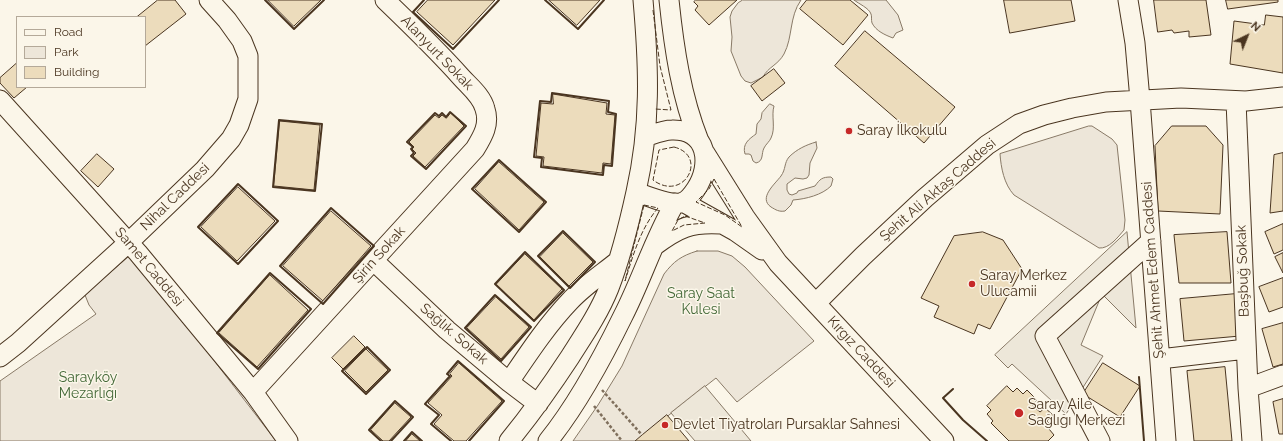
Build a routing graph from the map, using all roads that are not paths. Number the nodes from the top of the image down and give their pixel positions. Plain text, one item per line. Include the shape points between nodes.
1 (209, 0) edge
2 (386, 0) edge
3 (643, 0) edge
4 (669, 0) edge
5 (1128, 0) edge
6 (1283, 97) edge
7 (0, 100) edge
8 (1140, 100) junction
9 (1241, 101) junction
10 (485, 108) joint
11 (1283, 109) edge
12 (645, 137) junction
13 (702, 147) junction
14 (636, 192) junction
15 (679, 202) junction
16 (725, 225) junction
17 (1151, 241) junction
18 (129, 242) junction
19 (654, 246) junction
20 (374, 261) junction
21 (618, 262) junction
22 (778, 263) junction
23 (816, 303) junction
24 (1246, 349) junction
25 (0, 357) edge
26 (1160, 359) junction
27 (1283, 375) edge
28 (509, 382) junction
29 (1248, 388) junction
30 (253, 392) junction
31 (538, 404) junction
32 (288, 441) edge
33 (509, 441) edge
34 (548, 441) edge
35 (944, 441) edge
36 (1100, 441) edge
37 (1166, 441) edge
38 (1252, 441) edge

1 - 18 street, Nihal Caddesi via 242,41 248,56 248,99 231,139 205,170
2 - 10 street, Alanyurt Sokak via 441,55 480,98
3 - 12 street via 648,75
4 - 13 street, Kırgız Caddesi via 683,91 692,124
5 - 8 street, Şehit Ahmet Edem Caddesi
6 - 9 street, Şehit Ali Aktaş Caddesi
7 - 18 street, Samet Caddesi
8 - 9 street, Şehit Ali Aktaş Caddesi via 1182,98
8 - 17 street, Şehit Ahmet Edem Caddesi
8 - 23 street, Şehit Ali Aktaş Caddesi via 1106,102 1044,115 1001,135 920,202
9 - 11 street, Şehit Ali Aktaş Caddesi
9 - 24 street, Başbuğ Sokak
10 - 20 street, Şirin Sokak via 487,122 483,136 475,149
12 - 13 street via 658,132 681,130 691,134
12 - 14 street
13 - 15 street via 705,166 702,180 692,195
13 - 22 street, Kırgız Caddesi via 745,218
14 - 15 street via 659,200
14 - 21 street
15 - 16 street, Kırgız Caddesi
15 - 19 street
16 - 19 street via 705,223 683,228
16 - 22 street, Kırgız Caddesi
17 - 26 street, Şehit Ahmet Edem Caddesi
17 - 36 street via 1045,336
18 - 25 street, Nihal Caddesi
18 - 30 street, Samet Caddesi
19 - 34 street via 624,316 586,384
20 - 28 street, Sağlık. Sokak via 447,330
20 - 30 street, Şirin Sokak
21 - 28 street via 571,300 555,317
21 - 31 street via 599,309
22 - 23 street, Kırgız Caddesi
23 - 35 street, Kırgız Caddesi
24 - 26 street
24 - 29 street, Başbuğ Sokak
26 - 37 street, Şehit Ahmet Edem Caddesi
27 - 29 street
28 - 31 street, Sağlık. Sokak
29 - 38 street, Başbuğ Sokak
30 - 32 street, Samet Caddesi
31 - 33 street

